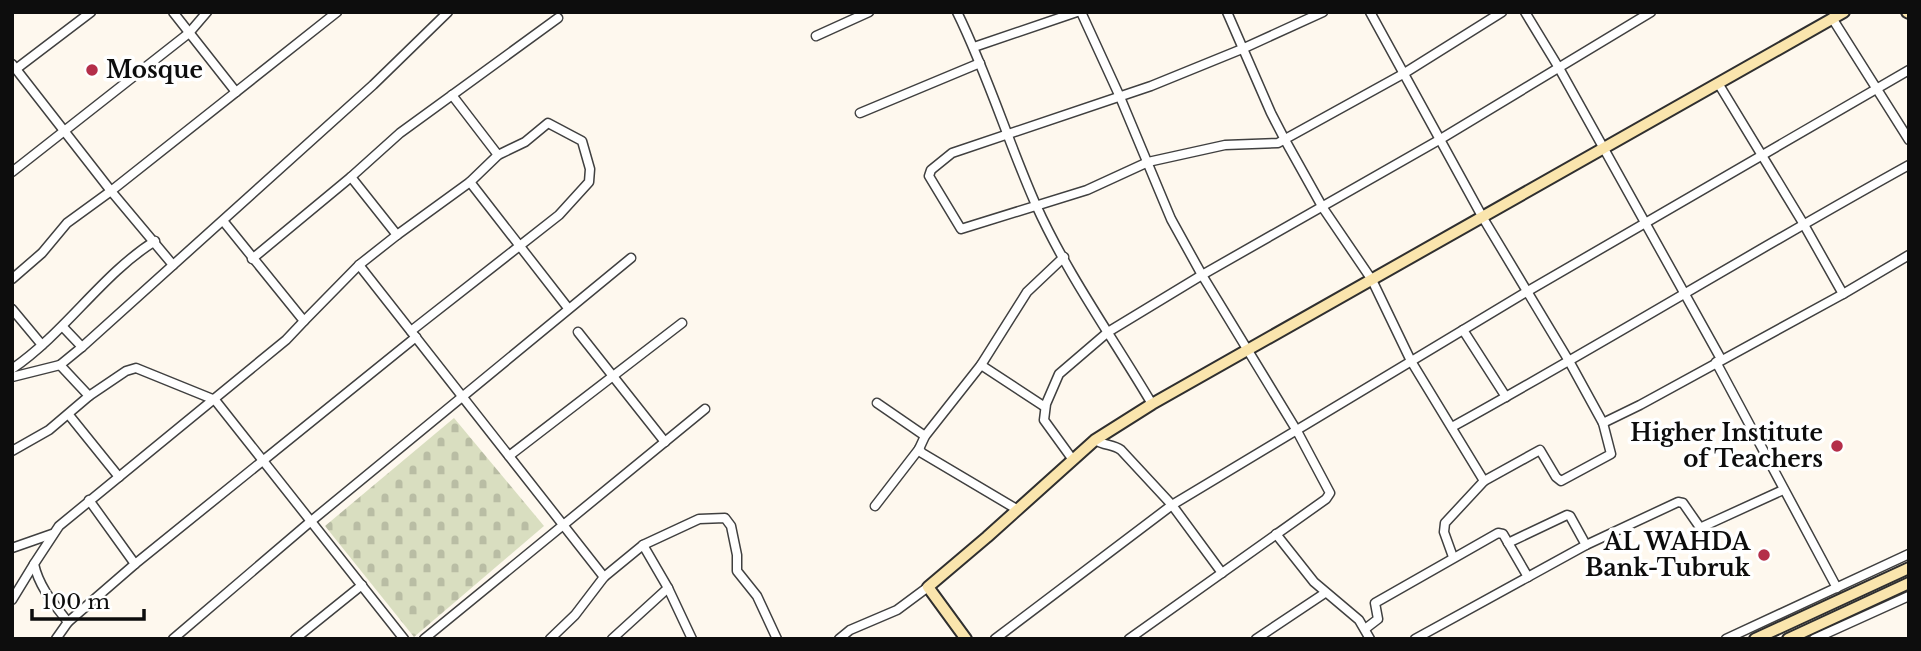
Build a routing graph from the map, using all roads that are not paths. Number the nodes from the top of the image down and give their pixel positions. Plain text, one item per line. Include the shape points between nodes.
1 (91, 12) edge
2 (173, 12) edge
3 (207, 12) edge
4 (337, 12) edge
5 (448, 12) edge
6 (869, 12) edge
7 (957, 12) edge
8 (1079, 12) edge
9 (1227, 12) edge
10 (1323, 12) edge
11 (1370, 12) edge
12 (1502, 12) edge
13 (1525, 12) edge
14 (1651, 12) edge
15 (1844, 12) edge
16 (558, 18) dead end
17 (1832, 19) junction
18 (189, 33) junction
19 (816, 36) dead end
20 (974, 47) junction
21 (1242, 50) junction
22 (980, 63) junction
23 (14, 67) edge
24 (1559, 68) junction
25 (1909, 70) edge
26 (1403, 74) junction
27 (1718, 83) junction
28 (1876, 89) junction
29 (236, 92) junction
30 (452, 95) junction
31 (1120, 97) junction
32 (860, 113) dead end
33 (63, 131) junction
34 (1007, 134) junction
35 (1285, 140) junction
36 (1439, 140) junction
37 (1909, 140) edge
38 (1604, 149) junction
39 (498, 155) junction
40 (1762, 155) junction
41 (1147, 162) junction
42 (1909, 165) edge
43 (12, 172) edge
44 (351, 177) junction
45 (470, 182) junction
46 (111, 191) junction
47 (1037, 207) junction
48 (1323, 208) junction
49 (1483, 218) junction
50 (224, 222) junction
51 (1803, 223) junction
52 (1646, 224) junction
53 (397, 235) junction
54 (155, 242) junction
55 (519, 246) junction
56 (1909, 255) edge
57 (1064, 257) junction
58 (631, 258) dead end
59 (252, 259) junction
60 (173, 265) junction
61 (359, 265) junction
62 (1202, 275) junction
63 (12, 279) edge
64 (1372, 279) junction
65 (1528, 291) junction
66 (1684, 293) junction
67 (1843, 294) junction
68 (568, 308) junction
69 (12, 309) edge
70 (304, 321) junction
71 (682, 323) dead end
72 (63, 327) junction
73 (1463, 330) junction
74 (578, 332) dead end
75 (1108, 332) junction
76 (413, 334) junction
77 (42, 345) junction
78 (82, 347) junction
79 (1247, 349) junction
80 (1411, 361) junction
81 (1569, 361) junction
82 (1719, 361) junction
83 (60, 365) junction
84 (981, 365) junction
85 (12, 369) edge
86 (613, 376) junction
87 (12, 377) edge
88 (89, 396) junction
89 (463, 397) junction
90 (1506, 397) junction
91 (215, 400) junction
92 (877, 403) dead end
93 (1152, 404) junction
94 (1045, 407) junction
95 (705, 409) dead end
96 (69, 415) junction
97 (1603, 423) junction
98 (1452, 426) junction
99 (1297, 431) junction
100 (925, 436) junction
101 (1095, 440) junction
102 (665, 442) junction
103 (919, 449) junction
104 (12, 451) edge
105 (509, 456) junction
106 (1073, 460) junction
107 (263, 461) junction
108 (119, 477) junction
109 (1484, 481) junction
110 (1783, 490) junction
111 (89, 500) junction
112 (1172, 505) junction
113 (875, 506) dead end
114 (1018, 510) junction
115 (310, 522) junction
116 (562, 525) junction
117 (54, 534) junction
118 (1276, 534) junction
119 (1508, 543) junction
120 (643, 545) junction
121 (1586, 545) junction
122 (12, 548) edge
123 (1909, 554) edge
124 (1453, 557) junction
125 (34, 564) junction
126 (135, 564) junction
127 (1909, 568) edge
128 (1222, 573) junction
129 (604, 577) junction
130 (1528, 577) junction
131 (1909, 583) edge
132 (362, 585) junction
133 (928, 587) junction
134 (1836, 587) junction
135 (668, 588) junction
136 (1325, 593) junction
137 (1909, 596) edge
138 (12, 600) edge
139 (68, 622) junction
140 (1365, 629) junction
141 (690, 638) edge
142 (56, 639) edge
143 (173, 639) edge
144 (295, 639) edge
145 (404, 639) edge
146 (424, 639) edge
147 (550, 639) edge
148 (612, 639) edge
149 (777, 639) edge
150 (839, 639) edge
151 (965, 639) edge
152 (995, 639) edge
153 (1129, 639) edge
154 (1256, 639) edge
155 (1370, 639) edge
156 (1415, 639) edge
157 (1726, 639) edge
158 (1755, 639) edge
159 (1788, 639) edge
160 (1814, 639) edge

1 - 23 street
2 - 18 street
3 - 18 street
4 - 29 street
5 - 50 street
6 - 19 street
7 - 20 street
8 - 20 street
8 - 31 street
9 - 21 street
10 - 21 street
11 - 26 street
12 - 26 street
13 - 24 street
14 - 24 street
15 - 17 street
16 - 30 street
17 - 27 street
17 - 28 street
18 - 29 street
18 - 33 street
20 - 22 street
21 - 31 street
21 - 35 street
22 - 32 street
22 - 34 street
23 - 33 street
24 - 36 street
24 - 38 street
25 - 28 street
26 - 35 street
26 - 36 street
27 - 38 street
27 - 40 street
28 - 37 street
28 - 40 street
29 - 46 street
30 - 39 street
30 - 44 street
31 - 34 street
31 - 41 street
33 - 43 street
33 - 46 street
34 - 47 street
34 - 47 street via 949,155 929,176 960,229
35 - 41 street via 1217,146
35 - 48 street
36 - 48 street
36 - 49 street
38 - 49 street
38 - 52 street
39 - 45 street
39 - 55 street via 549,123 582,141 590,169 589,182 578,197
40 - 51 street
40 - 52 street
41 - 47 street
41 - 62 street
42 - 51 street
44 - 53 street
44 - 59 street
45 - 53 street
45 - 55 street
46 - 54 street
46 - 63 street via 68,223
47 - 57 street
48 - 62 street
48 - 64 street
49 - 64 street
49 - 65 street
50 - 59 street
50 - 60 street
51 - 66 street
51 - 67 street
52 - 65 street
52 - 66 street
53 - 61 street
54 - 60 street
54 - 72 street via 110,278
55 - 68 street
55 - 76 street
56 - 67 street
57 - 75 street
57 - 84 street via 1027,292
58 - 68 street
59 - 70 street
60 - 78 street
61 - 70 street
61 - 76 street
62 - 75 street
62 - 79 street
64 - 79 street
64 - 80 street
65 - 73 street
65 - 81 street
66 - 81 street
66 - 82 street
67 - 82 street
68 - 89 street
69 - 77 street
70 - 91 street
71 - 86 street
72 - 77 street
72 - 78 street
73 - 80 street
73 - 90 street
74 - 86 street
75 - 93 street
75 - 94 street via 1059,374
76 - 89 street
76 - 107 street
77 - 85 street
78 - 83 street
79 - 93 street
79 - 99 street
80 - 98 street
80 - 99 street
81 - 90 street
81 - 97 street
82 - 97 street
82 - 110 street
83 - 87 street
83 - 88 street
84 - 94 street
84 - 100 street
86 - 102 street
86 - 105 street
88 - 91 street via 136,368
88 - 96 street
89 - 105 street
89 - 115 street
90 - 98 street
91 - 107 street
91 - 108 street
92 - 100 street
93 - 101 street
94 - 106 street via 1044,420
95 - 102 street
96 - 104 street
96 - 108 street
97 - 109 street via 1611,454 1560,481 1540,450
98 - 109 street
99 - 112 street
99 - 118 street via 1330,493
100 - 103 street
101 - 106 street
101 - 112 street via 1121,450
102 - 116 street
103 - 113 street
103 - 114 street
105 - 116 street
106 - 114 street
107 - 115 street
107 - 126 street
108 - 111 street
109 - 124 street via 1445,523
110 - 121 street via 1702,527 1678,502
110 - 134 street
111 - 117 street
111 - 126 street
112 - 128 street
112 - 152 street
114 - 133 street
115 - 132 street
115 - 143 street
116 - 129 street
116 - 146 street
117 - 122 street
117 - 125 street
118 - 128 street
118 - 136 street
119 - 121 street via 1567,515
119 - 124 street via 1498,533
119 - 130 street
120 - 129 street
120 - 135 street
120 - 149 street via 699,519 725,518 731,526 737,571 757,597
121 - 130 street
123 - 134 street
124 - 140 street via 1376,603 1378,619
125 - 138 street
125 - 139 street via 37,579
126 - 139 street
127 - 158 street
128 - 153 street
129 - 147 street
130 - 156 street
131 - 159 street
132 - 144 street
132 - 145 street
133 - 150 street via 897,610
133 - 151 street
134 - 157 street
135 - 141 street
135 - 148 street
136 - 140 street
136 - 154 street
137 - 160 street
139 - 142 street
140 - 155 street

